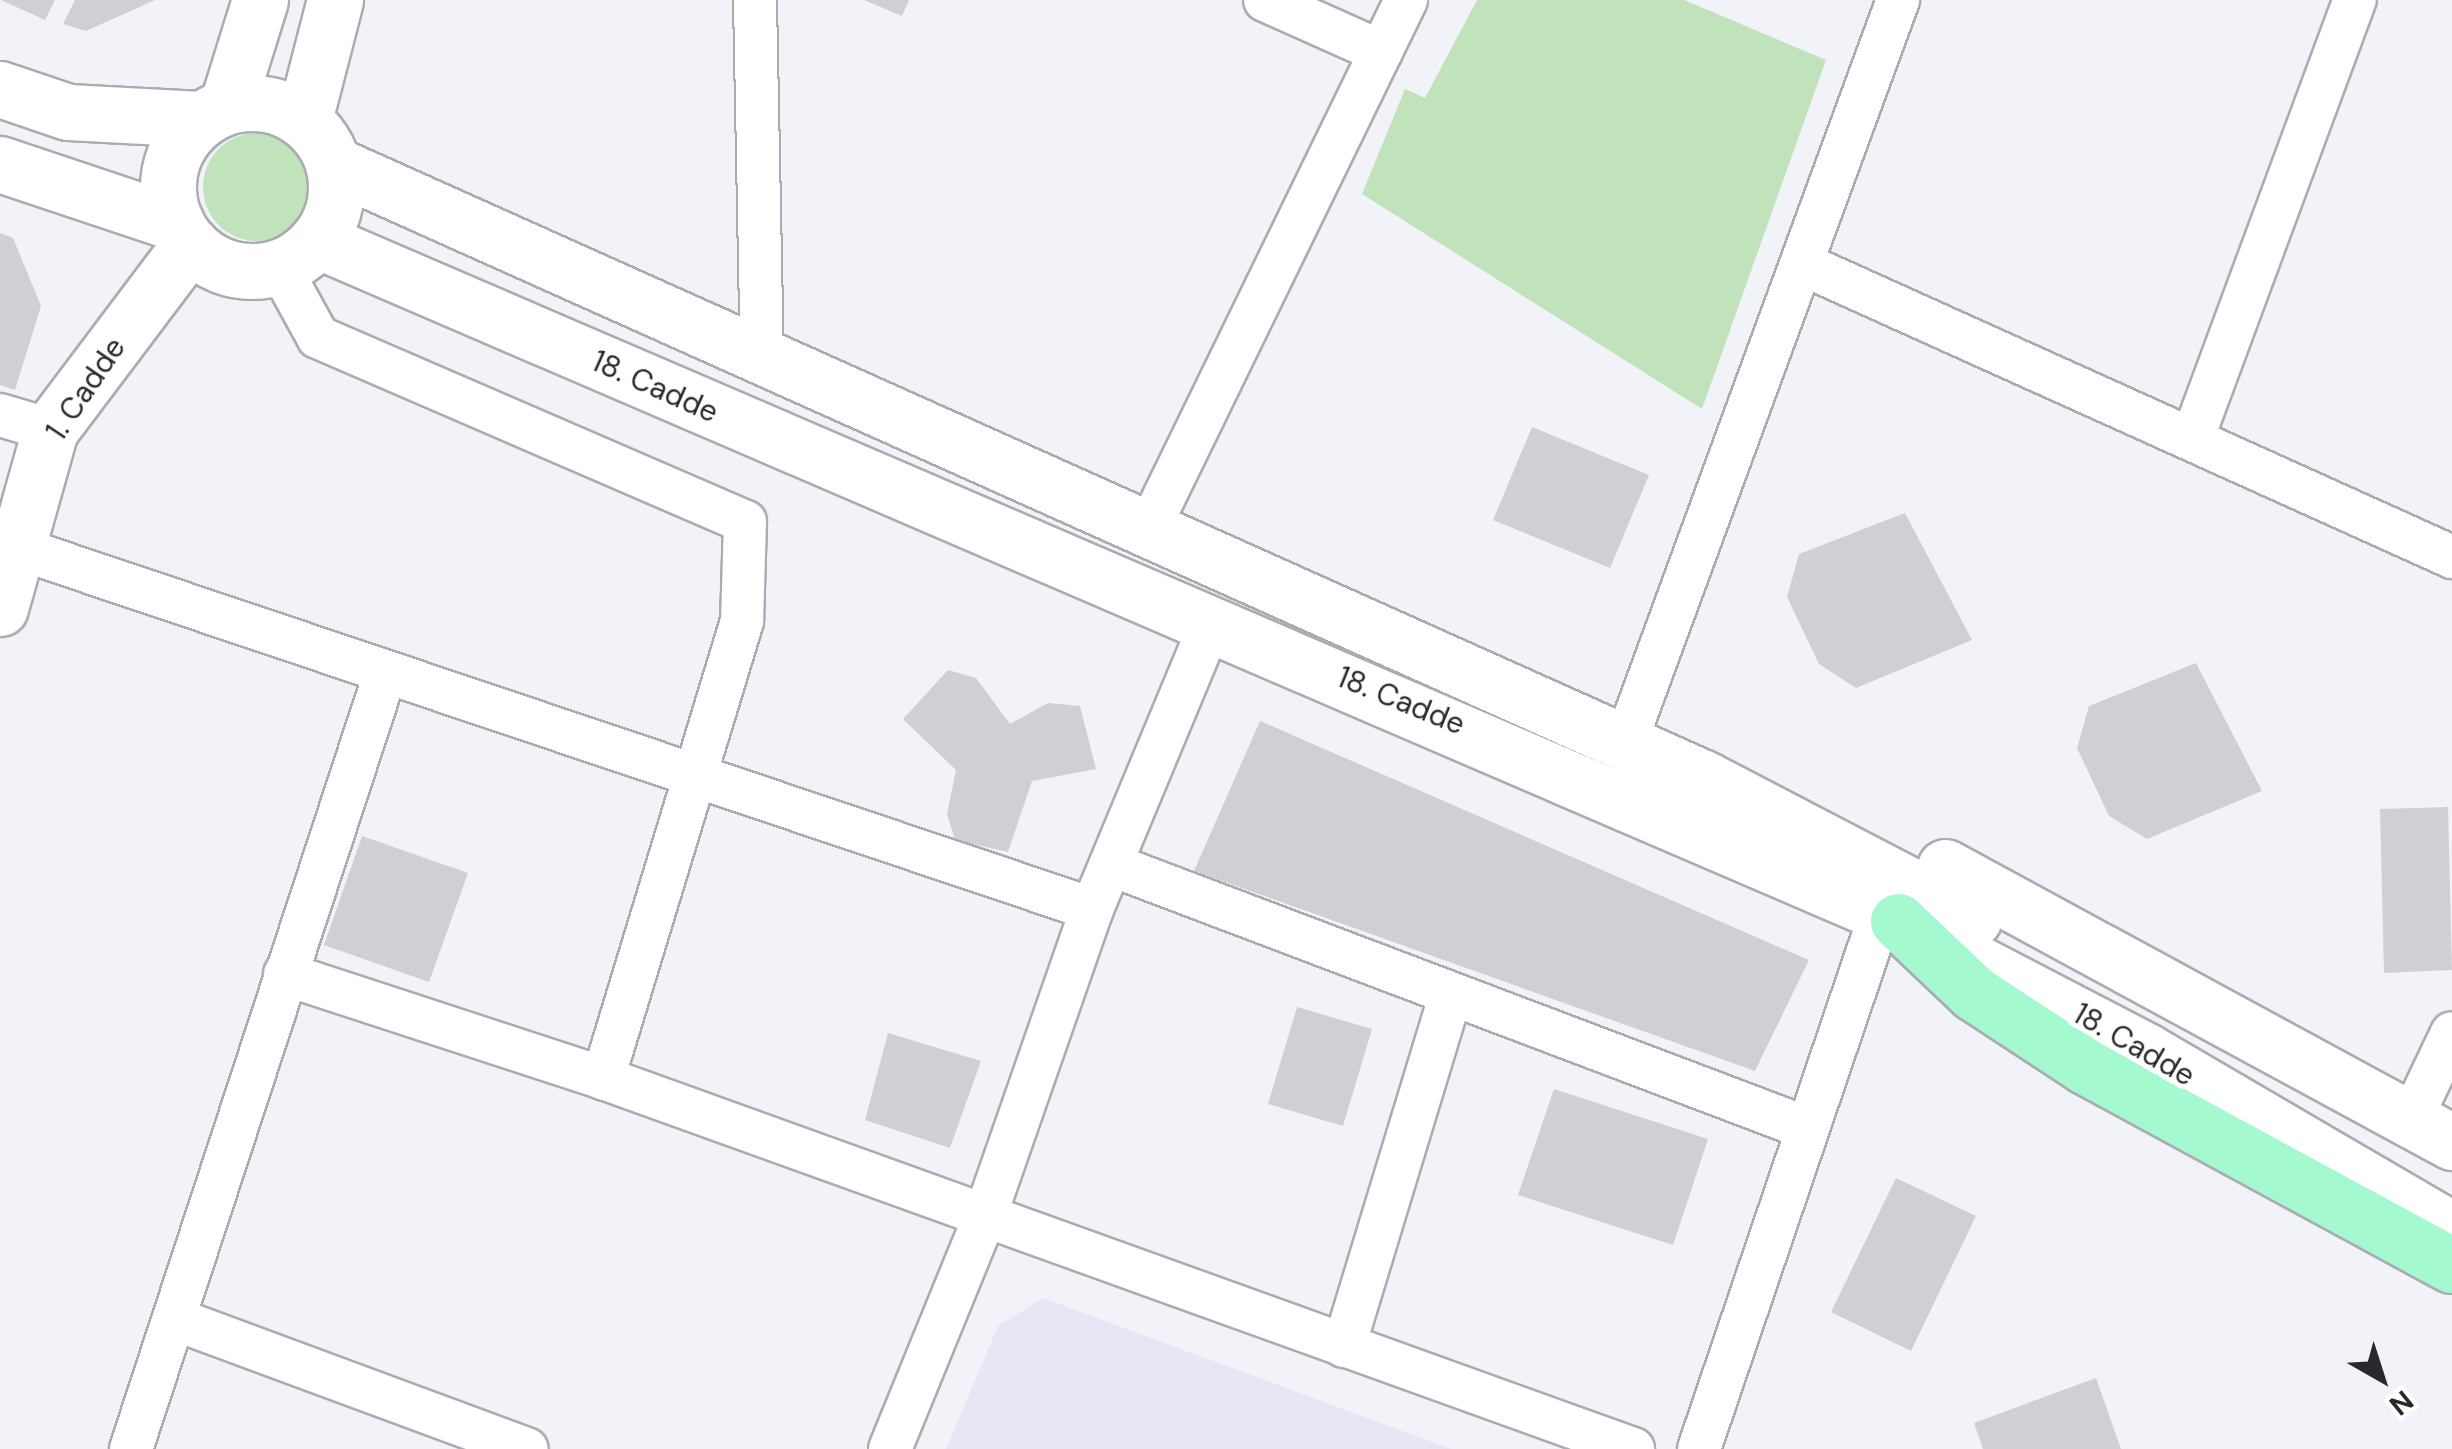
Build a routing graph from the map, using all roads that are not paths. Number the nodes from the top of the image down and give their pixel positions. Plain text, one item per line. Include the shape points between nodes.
1 (260, 0) edge
2 (335, 0) edge
3 (754, 0) edge
4 (1265, 0) edge
5 (1406, 0) edge
6 (2355, 0) edge
7 (1891, 2) edge
8 (1382, 52) junction
9 (0, 89) edge
10 (214, 113) junction
11 (318, 142) junction
12 (0, 164) edge
13 (183, 234) junction
14 (298, 253) junction
15 (1807, 266) junction
16 (762, 361) junction
17 (25, 423) edge
18 (2193, 437) junction
19 (1147, 532) junction
20 (18, 548) junction
21 (2452, 557) edge
22 (0, 608) edge
23 (1210, 625) junction
24 (385, 674) junction
25 (1625, 744) junction
26 (699, 778) junction
27 (1705, 779) junction
28 (1112, 866) junction
29 (1092, 908) junction
30 (1890, 917) junction
31 (285, 974) junction
32 (1451, 994) junction
33 (2452, 1034) edge
34 (603, 1078) junction
35 (1804, 1127) junction
36 (2432, 1130) edge
37 (2452, 1189) edge
38 (984, 1219) junction
39 (2452, 1230) edge
40 (2452, 1265) edge
41 (175, 1319) junction
42 (1344, 1346) junction
43 (1541, 1433) edge
44 (131, 1449) edge
45 (528, 1449) edge
46 (890, 1449) edge
47 (1633, 1449) edge
48 (1700, 1449) edge

1 - 10 street
2 - 11 street
3 - 16 street
4 - 8 street
5 - 8 street
6 - 18 street
7 - 15 street
8 - 19 street
9 - 10 street via 68,112
10 - 11 street via 268,104
10 - 13 street via 170,167
11 - 14 street via 336,191
11 - 16 street, 18. Cadde
12 - 13 street
13 - 14 street via 231,269
13 - 17 street, 1. Cadde
14 - 23 street, 18. Cadde
14 - 26 street via 318,336 745,522 742,621
15 - 18 street
15 - 25 street
16 - 19 street, 18. Cadde
17 - 20 street, 1. Cadde
18 - 21 street
19 - 25 street, 18. Cadde
20 - 22 street, 1. Cadde
20 - 24 street
23 - 28 street
23 - 30 street, 18. Cadde
24 - 26 street
24 - 31 street
25 - 27 street, 18. Cadde
26 - 29 street
26 - 34 street
27 - 36 street via 1911,848
27 - 37 street, 18. Cadde via 2110,992
28 - 29 street
28 - 32 street
29 - 38 street
30 - 35 street
30 - 39 street, 18. Cadde via 2146,1051
30 - 40 main road via 1974,994 2086,1066
31 - 34 street
31 - 41 street
32 - 35 street
32 - 42 street
33 - 36 street
34 - 38 street
35 - 48 street
38 - 42 street
38 - 46 street
41 - 44 street
41 - 45 street
42 - 43 street
43 - 47 street

